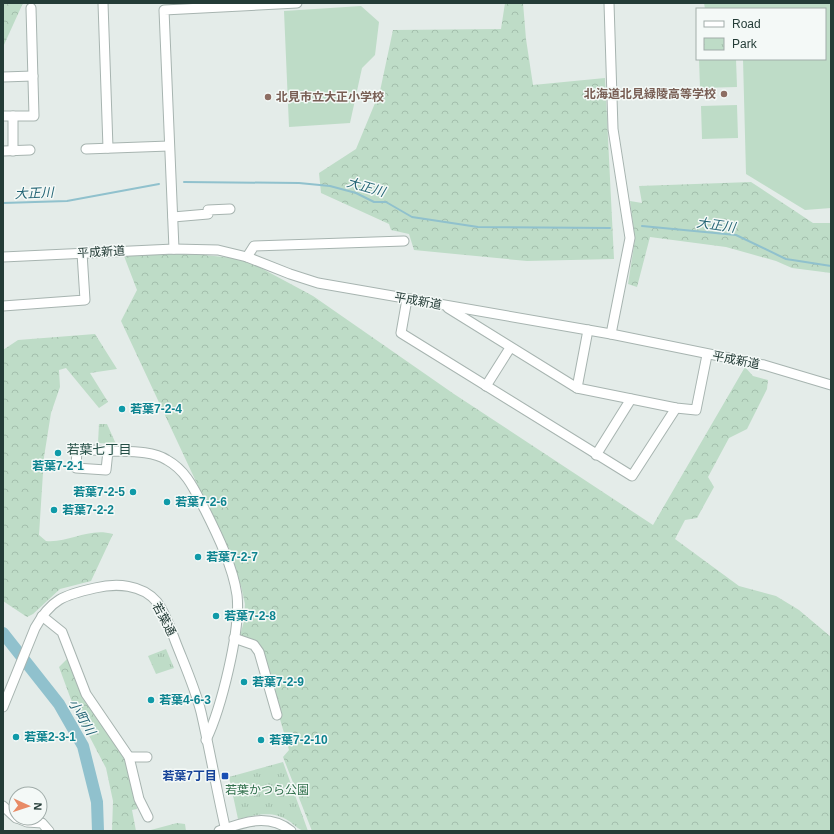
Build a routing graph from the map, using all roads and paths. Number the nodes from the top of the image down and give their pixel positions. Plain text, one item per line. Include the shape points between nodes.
1 (103, 3) edge
2 (297, 3) edge
3 (608, 3) edge
4 (31, 8) dead end
5 (33, 76) junction
6 (3, 77) edge
7 (3, 116) edge
8 (13, 116) junction
9 (170, 146) junction
10 (108, 148) junction
11 (86, 149) dead end
12 (30, 150) dead end
13 (3, 151) edge
14 (13, 151) junction
15 (230, 209) dead end
16 (173, 216) junction
17 (404, 241) dead end
18 (174, 249) junction
19 (82, 253) junction
20 (246, 256) junction
21 (3, 257) edge
22 (407, 299) junction
23 (3, 306) edge
24 (445, 306) junction
25 (588, 330) junction
26 (611, 334) junction
27 (510, 348) junction
28 (707, 355) junction
29 (831, 385) edge
30 (486, 386) junction
31 (577, 388) junction
32 (631, 399) junction
33 (676, 408) junction
34 (108, 451) dead end
35 (596, 455) junction
36 (42, 616) junction
37 (234, 638) junction
38 (3, 707) edge
39 (277, 715) dead end
40 (206, 740) junction
41 (130, 757) junction
42 (147, 757) dead end
43 (148, 816) dead end
44 (224, 830) edge
45 (291, 831) edge

1 - 10 street
2 - 9 street via 164,10
3 - 26 street via 613,130 630,238
4 - 5 street
5 - 6 street
5 - 8 street via 34,116
7 - 8 street
8 - 14 street
9 - 10 street
9 - 16 street
10 - 11 street
12 - 14 street
13 - 14 street
15 - 16 street via 208,210 208,214
16 - 18 street
17 - 20 street via 254,246
18 - 19 street, 平成新道
18 - 20 street, 平成新道 via 218,250
19 - 21 street, 平成新道
19 - 23 street via 85,300
20 - 22 street, 平成新道 via 318,283
22 - 24 street, 平成新道
22 - 30 street via 401,333
24 - 25 street, 平成新道
24 - 27 street
25 - 26 street, 平成新道
25 - 31 street
26 - 28 street, 平成新道
27 - 30 street
27 - 31 street
28 - 29 street, 平成新道 via 764,366
28 - 33 street via 696,410
30 - 35 street
31 - 32 street
32 - 33 street
32 - 35 street
33 - 35 street via 632,476
34 - 37 street via 158,455 174,464 188,478 211,522 234,581 238,610
36 - 38 street, 若葉通
36 - 40 street, 若葉通 via 56,600 102,586 121,585 145,592 156,602 166,619 193,684
36 - 41 street via 62,632 86,694
37 - 39 street via 254,645 259,652
37 - 40 street via 216,720
40 - 44 street, 若葉通
41 - 42 street
41 - 43 street via 139,799
44 - 45 street via 258,820 270,820

